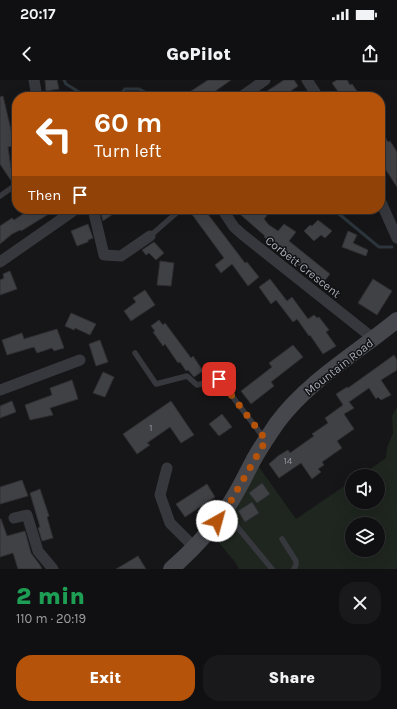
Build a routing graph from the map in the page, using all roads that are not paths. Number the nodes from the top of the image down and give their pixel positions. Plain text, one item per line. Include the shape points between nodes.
1 (34, 80) edge
2 (265, 80) edge
3 (307, 80) edge
4 (36, 92) edge
5 (248, 92) edge
6 (315, 92) edge
7 (12, 188) edge
8 (0, 196) edge
9 (385, 211) edge
10 (69, 214) edge
11 (94, 214) edge
12 (175, 214) edge
13 (225, 214) edge
14 (150, 236) joint
15 (397, 238) edge
16 (0, 262) edge
17 (397, 320) edge
18 (374, 339) junction
19 (135, 354) dead end
20 (80, 360) dead end
21 (0, 390) edge
22 (266, 440) junction
23 (167, 468) dead end
24 (224, 511) junction
25 (14, 518) dead end
26 (282, 539) dead end
27 (194, 547) junction
28 (53, 569) edge
29 (171, 569) edge
30 (272, 569) edge
31 (294, 569) edge

1 - 4 street
2 - 5 street
3 - 6 street
7 - 8 lane
9 - 15 street
10 - 16 street
11 - 14 street via 104,255 121,256
12 - 14 lane
13 - 18 street, Corbett Crescent via 243,235
17 - 18 main road, Mountain Road
18 - 22 main road, Mountain Road via 318,381 278,422
19 - 22 lane via 156,384 187,376 197,386 219,379
20 - 21 street
22 - 24 main road, Mountain Road
23 - 27 street via 160,495 170,523
24 - 27 main road, Mountain Road
24 - 30 lane
25 - 28 street via 27,515 38,551
26 - 31 lane via 296,561
27 - 29 main road, Mountain Road

